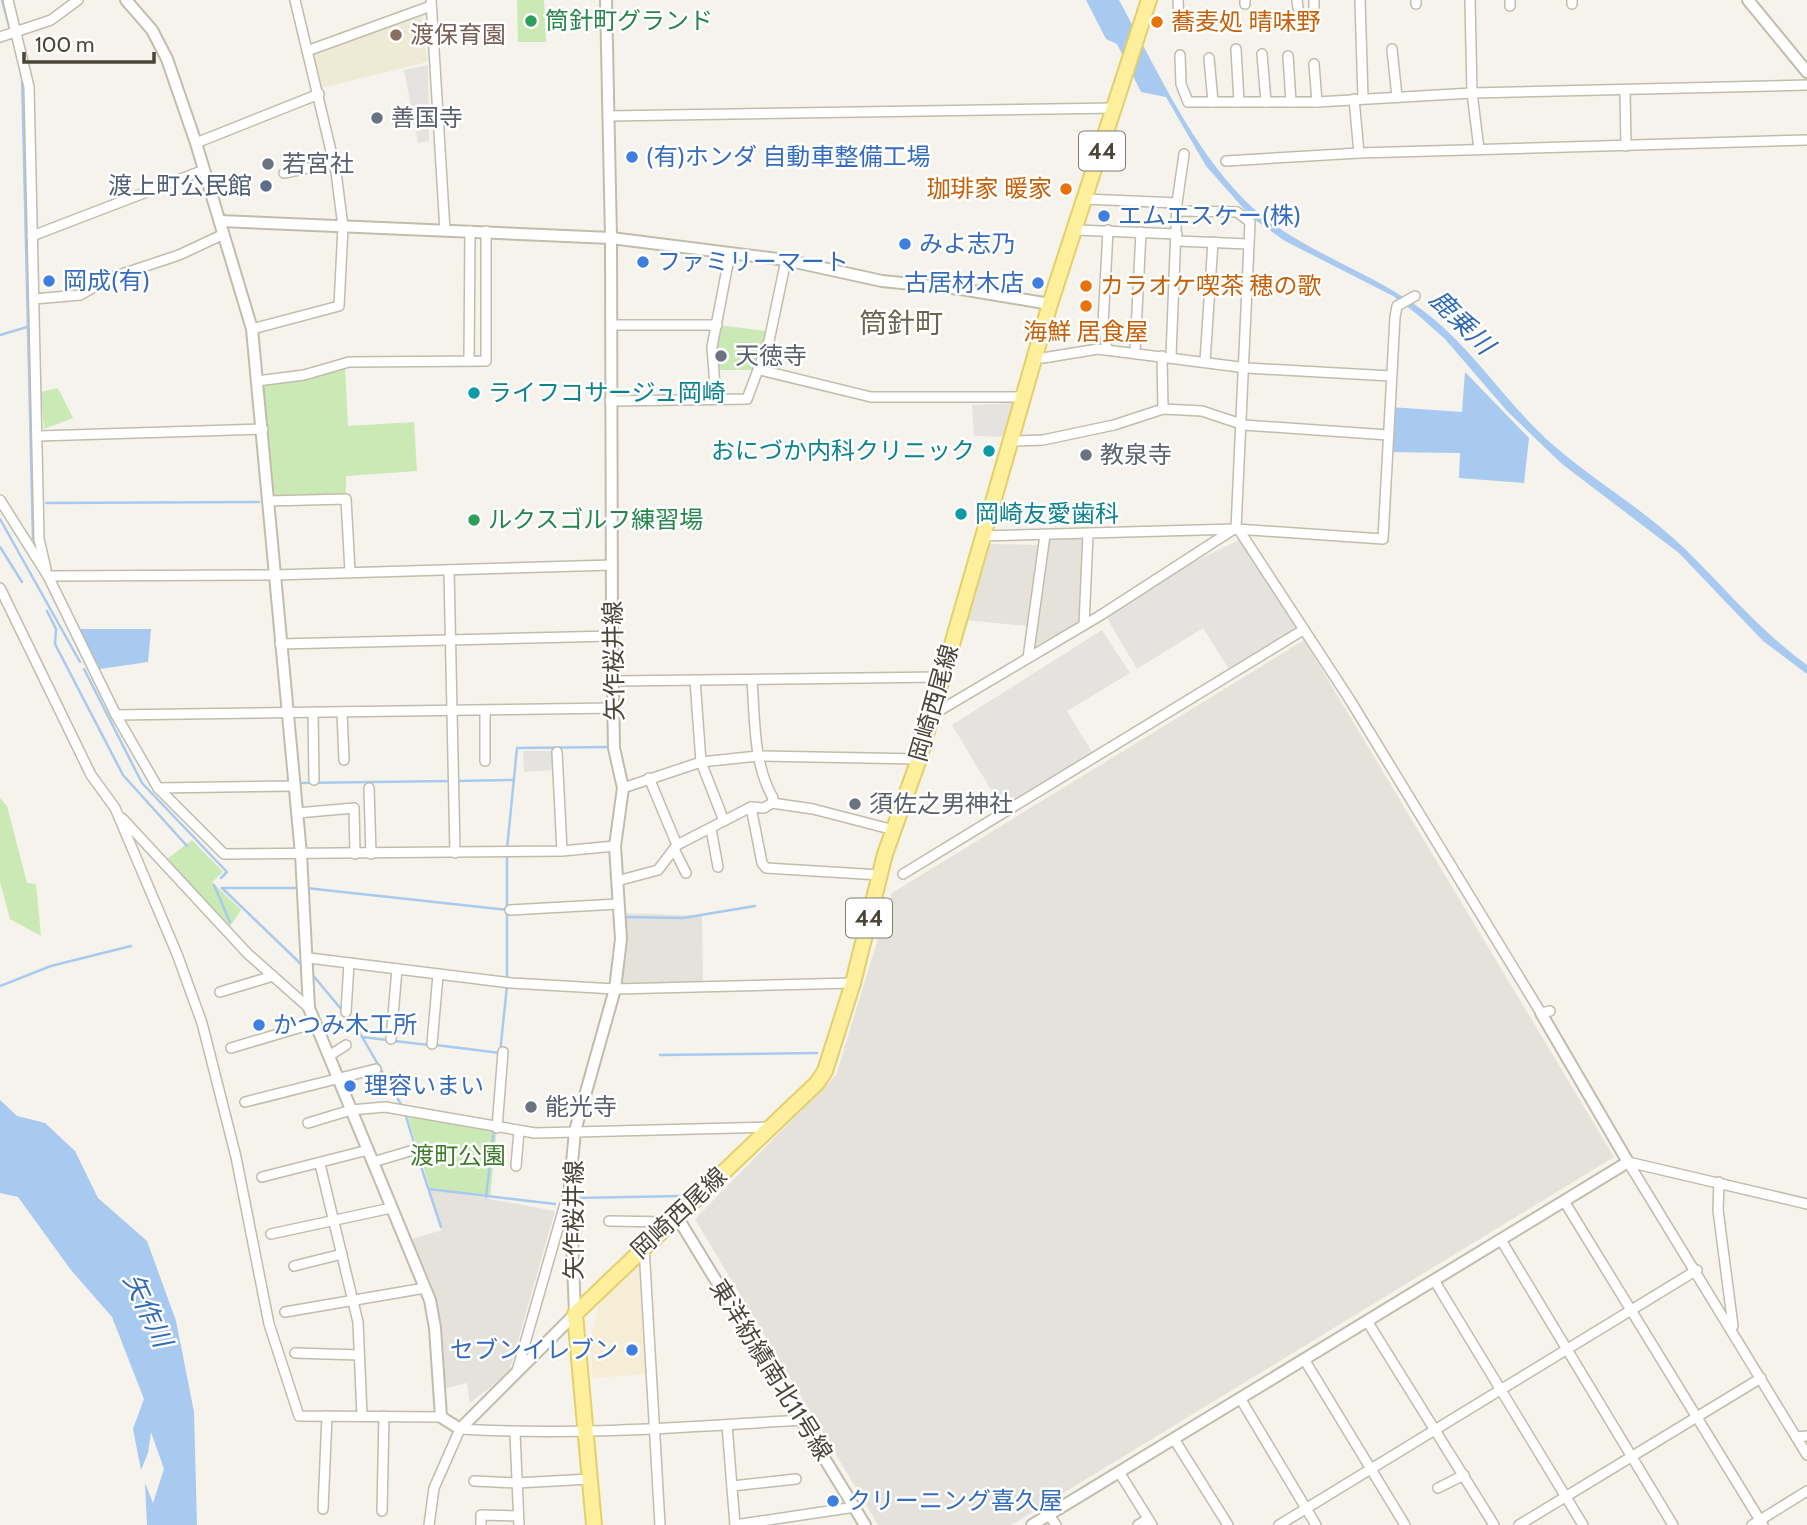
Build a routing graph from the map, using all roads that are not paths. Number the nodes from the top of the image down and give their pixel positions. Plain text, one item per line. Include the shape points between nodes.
1 (8, 0) edge
2 (78, 0) edge
3 (126, 0) edge
4 (295, 0) edge
5 (606, 0) edge
6 (1149, 0) edge
7 (1178, 0) edge
8 (1360, 0) edge
9 (1470, 0) edge
10 (1748, 0) edge
11 (431, 3) edge
12 (1179, 23) dead end
13 (16, 32) junction
14 (0, 37) edge
15 (1236, 49) dead end
16 (1392, 49) dead end
17 (307, 51) junction
18 (1262, 54) dead end
19 (1180, 55) dead end
20 (1288, 56) dead end
21 (1209, 58) dead end
22 (1314, 64) dead end
23 (1807, 72) edge
24 (1807, 85) edge
25 (1625, 92) junction
26 (1472, 93) junction
27 (319, 94) junction
28 (1397, 97) junction
29 (1358, 99) junction
30 (1213, 102) junction
31 (1239, 102) junction
32 (1266, 102) junction
33 (1291, 102) junction
34 (1317, 102) junction
35 (1116, 108) junction
36 (608, 117) junction
37 (1807, 140) edge
38 (196, 143) junction
39 (1626, 146) junction
40 (1479, 149) junction
41 (1359, 153) junction
42 (1184, 154) dead end
43 (1226, 161) dead end
44 (333, 163) junction
45 (204, 170) junction
46 (284, 173) dead end
47 (1085, 199) junction
48 (1178, 207) junction
49 (220, 221) junction
50 (343, 227) junction
51 (1076, 229) junction
52 (1108, 230) junction
53 (445, 231) junction
54 (470, 231) junction
55 (485, 231) junction
56 (1141, 232) junction
57 (224, 234) junction
58 (32, 236) junction
59 (1177, 237) junction
60 (611, 238) junction
61 (1213, 242) junction
62 (1248, 244) junction
63 (730, 253) junction
64 (786, 260) junction
65 (1415, 296) dead end
66 (34, 299) junction
67 (1050, 304) junction
68 (612, 324) junction
69 (717, 325) junction
70 (252, 330) junction
71 (1107, 349) junction
72 (1135, 351) junction
73 (1036, 356) junction
74 (1166, 356) junction
75 (469, 361) junction
76 (1205, 361) junction
77 (1242, 366) junction
78 (760, 369) junction
79 (1391, 376) junction
80 (257, 381) junction
81 (1024, 397) junction
82 (716, 399) junction
83 (610, 401) junction
84 (1163, 409) junction
85 (1240, 422) junction
86 (263, 429) junction
87 (1388, 435) junction
88 (38, 436) junction
89 (1013, 441) junction
90 (0, 500) edge
91 (268, 501) junction
92 (1236, 529) junction
93 (1045, 534) junction
94 (1088, 534) junction
95 (983, 536) junction
96 (612, 565) junction
97 (449, 570) junction
98 (350, 571) junction
99 (274, 575) junction
100 (48, 576) junction
101 (0, 588) edge
102 (1084, 625) junction
103 (1303, 630) junction
104 (612, 636) junction
105 (450, 642) junction
106 (280, 644) junction
107 (1028, 659) junction
108 (941, 677) junction
109 (695, 680) junction
110 (752, 680) junction
111 (614, 681) junction
112 (614, 708) junction
113 (485, 710) junction
114 (451, 711) junction
115 (286, 712) junction
116 (313, 712) junction
117 (342, 712) junction
118 (116, 715) junction
119 (930, 717) junction
120 (557, 752) dead end
121 (758, 756) junction
122 (919, 759) junction
123 (344, 760) dead end
124 (485, 761) dead end
125 (701, 762) junction
126 (649, 778) junction
127 (314, 780) dead end
128 (294, 786) junction
129 (158, 788) junction
130 (369, 788) dead end
131 (623, 788) junction
132 (772, 803) junction
133 (751, 807) junction
134 (115, 808) junction
135 (297, 813) junction
136 (724, 821) junction
137 (711, 829) junction
138 (894, 830) junction
139 (615, 846) junction
140 (675, 847) junction
141 (562, 851) junction
142 (455, 853) junction
143 (301, 854) junction
144 (355, 854) junction
145 (371, 854) junction
146 (718, 867) dead end
147 (686, 873) dead end
148 (903, 874) dead end
149 (880, 875) junction
150 (617, 881) junction
151 (618, 904) junction
152 (510, 910) dead end
153 (309, 958) junction
154 (349, 963) junction
155 (397, 969) junction
156 (273, 975) junction
157 (438, 975) junction
158 (853, 983) junction
159 (615, 989) junction
160 (220, 992) dead end
161 (309, 1008) junction
162 (346, 1012) dead end
163 (1546, 1012) joint
164 (315, 1023) junction
165 (391, 1039) dead end
166 (432, 1044) dead end
167 (346, 1045) dead end
168 (231, 1048) dead end
169 (503, 1052) dead end
170 (329, 1056) junction
171 (376, 1069) dead end
172 (338, 1078) junction
173 (246, 1102) dead end
174 (351, 1110) junction
175 (307, 1123) dead end
176 (771, 1127) junction
177 (497, 1128) junction
178 (519, 1131) junction
179 (575, 1131) junction
180 (417, 1149) dead end
181 (368, 1150) junction
182 (373, 1162) junction
183 (1628, 1162) junction
184 (320, 1164) junction
185 (516, 1166) dead end
186 (262, 1177) dead end
187 (1719, 1182) junction
188 (570, 1184) junction
189 (1564, 1201) junction
190 (1807, 1204) edge
191 (391, 1208) junction
192 (672, 1218) junction
193 (334, 1220) junction
194 (609, 1221) dead end
195 (271, 1234) dead end
196 (1501, 1240) junction
197 (644, 1245) junction
198 (342, 1254) junction
199 (294, 1266) dead end
200 (1697, 1270) junction
201 (1434, 1280) junction
202 (425, 1288) junction
203 (353, 1300) junction
204 (1632, 1310) junction
205 (285, 1312) dead end
206 (575, 1314) junction
207 (1367, 1321) junction
208 (1733, 1330) junction
209 (1567, 1349) junction
210 (295, 1353) dead end
211 (359, 1355) junction
212 (1304, 1359) junction
213 (516, 1377) junction
214 (1761, 1378) junction
215 (1501, 1390) junction
216 (1240, 1398) junction
217 (327, 1416) junction
218 (362, 1416) junction
219 (384, 1416) junction
220 (441, 1417) junction
221 (1696, 1417) junction
222 (802, 1420) junction
223 (727, 1425) junction
224 (653, 1427) junction
225 (460, 1429) junction
226 (1436, 1429) junction
227 (587, 1431) junction
228 (515, 1433) junction
229 (1807, 1436) edge
230 (1796, 1437) junction
231 (1174, 1439) junction
232 (1807, 1455) edge
233 (1632, 1456) junction
234 (1371, 1469) junction
235 (1119, 1472) junction
236 (1464, 1475) junction
237 (590, 1479) junction
238 (796, 1479) dead end
239 (474, 1481) dead end
240 (517, 1483) junction
241 (732, 1486) junction
242 (1438, 1488) dead end
243 (1807, 1491) edge
244 (1566, 1497) junction
245 (855, 1507) junction
246 (1306, 1508) junction
247 (323, 1509) dead end
248 (382, 1511) dead end
249 (1049, 1515) junction
250 (518, 1520) edge
251 (1150, 1522) edge
252 (1758, 1523) edge
253 (429, 1525) edge
254 (481, 1525) edge
255 (594, 1525) edge
256 (660, 1525) edge
257 (865, 1525) edge
258 (1032, 1525) edge
259 (1056, 1525) edge
260 (1138, 1525) edge
261 (1228, 1525) edge
262 (1279, 1525) edge
263 (1316, 1525) edge
264 (1405, 1525) edge
265 (1494, 1525) edge
266 (1519, 1525) edge
267 (1583, 1525) edge
268 (1673, 1525) edge

1 - 13 street
2 - 13 street via 51,20
3 - 38 street via 152,30 167,59
4 - 17 street
5 - 36 street, 矢作桜井線
6 - 35 main road, 岡崎西尾線 / 44
7 - 12 street
8 - 29 street
9 - 26 street
10 - 23 street
11 - 17 street
11 - 53 street
13 - 14 street
13 - 58 street via 29,87
15 - 31 street
16 - 28 street
17 - 27 street
18 - 32 street
19 - 30 street via 1181,84 1188,102
20 - 33 street
21 - 30 street
22 - 34 street
24 - 25 street
25 - 26 street
25 - 39 street
26 - 28 street
26 - 40 street
27 - 38 street
27 - 44 street
28 - 29 street
29 - 34 street
29 - 41 street
30 - 31 street
31 - 32 street
32 - 33 street
33 - 34 street
35 - 36 street
35 - 47 main road, 岡崎西尾線 / 44
36 - 60 street, 矢作桜井線
37 - 39 street
38 - 45 street
39 - 40 street
40 - 41 street
41 - 43 street
42 - 48 street
44 - 46 street
44 - 50 street
45 - 49 street
45 - 58 street
47 - 48 street
47 - 51 main road, 岡崎西尾線 / 44
48 - 59 street
48 - 62 street via 1239,213 1250,222
49 - 50 street
49 - 57 street
50 - 53 street
50 - 70 street via 339,306
51 - 52 street
51 - 67 main road, 岡崎西尾線 / 44
52 - 56 street
52 - 71 street via 1103,324
53 - 54 street
54 - 55 street
54 - 75 street
55 - 60 street
55 - 75 street via 486,361
56 - 59 street
56 - 72 street
57 - 66 street via 110,278 80,295
57 - 70 street
58 - 66 street
59 - 61 street
59 - 74 street
60 - 63 street
60 - 68 street, 矢作桜井線
61 - 62 street
61 - 76 street
62 - 77 street
63 - 64 street
63 - 69 street
64 - 67 street via 882,281
64 - 78 street
65 - 79 street via 1397,306
66 - 88 street
67 - 73 main road, 岡崎西尾線 / 44
68 - 69 street
68 - 83 street, 矢作桜井線
69 - 82 street via 712,347
70 - 80 street
71 - 72 street
71 - 73 street
72 - 74 street
73 - 81 main road, 岡崎西尾線 / 44
74 - 76 street
74 - 84 street
75 - 80 street via 349,362 304,375
76 - 77 street
77 - 79 street
77 - 85 street
78 - 81 street via 871,397
78 - 82 street via 747,399
79 - 87 street
80 - 86 street
81 - 89 main road, 岡崎西尾線 / 44
82 - 83 street
83 - 96 street, 矢作桜井線
84 - 85 street via 1202,411
84 - 89 street via 1114,425 1043,440
85 - 87 street
85 - 92 street
86 - 88 street
86 - 91 street
87 - 92 street via 1383,539
88 - 100 street via 39,539
89 - 95 main road, 岡崎西尾線 / 44
90 - 100 street
91 - 98 street via 346,499
91 - 99 street
92 - 94 street
92 - 102 street
92 - 103 street
93 - 94 street
93 - 95 street
93 - 107 street
94 - 102 street
95 - 108 main road, 岡崎西尾線 / 44
96 - 97 street
96 - 104 street, 矢作桜井線
97 - 98 street
97 - 105 street
98 - 99 street
99 - 100 street
99 - 106 street
100 - 118 street
101 - 134 street via 91,775
102 - 107 street
103 - 148 street
103 - 163 street
104 - 105 street
104 - 111 street, 矢作桜井線
105 - 106 street
105 - 114 street
106 - 115 street
107 - 119 street
108 - 110 street
108 - 119 main road, 岡崎西尾線 / 44
109 - 110 street
109 - 111 street
109 - 125 street
110 - 121 street
111 - 112 street, 矢作桜井線
112 - 113 street
112 - 131 street, 矢作桜井線 via 614,748
113 - 114 street
113 - 124 street
114 - 117 street
114 - 142 street
115 - 116 street
115 - 118 street
115 - 128 street
116 - 117 street
116 - 127 street
117 - 123 street
118 - 129 street
119 - 122 main road, 岡崎西尾線 / 44
120 - 141 street
121 - 122 street
121 - 125 street
121 - 132 street
122 - 138 main road, 岡崎西尾線 / 44
125 - 126 street
125 - 136 street
126 - 131 street
126 - 140 street
128 - 129 street
128 - 135 street
129 - 143 street via 224,854
130 - 145 street
131 - 139 street, 矢作桜井線
132 - 133 street
132 - 138 street
133 - 136 street
133 - 149 street via 766,868
134 - 156 street via 248,954
134 - 217 street via 202,1023 236,1157 269,1324 299,1416
135 - 143 street
135 - 144 street via 354,808
136 - 137 street
137 - 140 street
137 - 146 street
138 - 149 main road, 岡崎西尾線 / 44
139 - 141 street
139 - 150 street, 矢作桜井線
140 - 147 street
140 - 150 street via 658,870
141 - 142 street
142 - 145 street
143 - 144 street
143 - 153 street
144 - 145 street
149 - 158 main road, 岡崎西尾線 / 44
150 - 151 street, 矢作桜井線
151 - 152 street
151 - 159 street, 矢作桜井線 via 621,939
153 - 154 street
153 - 161 street
154 - 155 street
154 - 162 street
155 - 157 street
155 - 165 street
156 - 160 street
156 - 161 street
157 - 159 street
157 - 166 street
158 - 159 street
158 - 176 main road, 岡崎西尾線 / 44 via 825,1071
159 - 179 street, 矢作桜井線
161 - 164 street
163 - 183 street
164 - 168 street
164 - 170 street
167 - 170 street
169 - 177 street
170 - 172 street
171 - 172 street
172 - 173 street
172 - 174 street
174 - 175 street
174 - 177 street via 385,1107
174 - 181 street
176 - 179 street
176 - 192 main road, 岡崎西尾線 / 44
177 - 178 street
178 - 179 street
178 - 185 street
179 - 188 street, 矢作桜井線
180 - 182 street
181 - 182 street
181 - 184 street
182 - 191 street
183 - 187 street
183 - 189 street
183 - 200 street
184 - 186 street
184 - 193 street
187 - 190 street
187 - 208 street via 1718,1210
188 - 206 street, 矢作桜井線
188 - 213 street
189 - 196 street
189 - 204 street
191 - 193 street
191 - 202 street
192 - 194 street
192 - 197 main road, 岡崎西尾線 / 44
192 - 222 street, 東洋紡績南北11号線
193 - 195 street
193 - 198 street
196 - 201 street
196 - 209 street
197 - 206 main road, 岡崎西尾線 / 44
197 - 224 street
198 - 199 street
198 - 203 street
200 - 204 street
200 - 208 street
201 - 207 street
201 - 215 street
202 - 203 street
202 - 220 street via 435,1328
203 - 205 street
203 - 211 street
204 - 209 street
204 - 221 street
206 - 213 street
206 - 227 main road
207 - 212 street
207 - 226 street
208 - 214 street
209 - 215 street
209 - 233 street
210 - 211 street
211 - 218 street
212 - 216 street
212 - 234 street
213 - 225 street
214 - 221 street
214 - 230 street
215 - 226 street
215 - 244 street
216 - 231 street
216 - 246 street
217 - 218 street
217 - 247 street
218 - 219 street
219 - 220 street
219 - 248 street
220 - 225 street
221 - 233 street
221 - 252 street
222 - 223 street
222 - 245 street, 東洋紡績南北11号線
223 - 224 street
223 - 241 street
224 - 227 street
224 - 256 street
225 - 228 street
225 - 253 street via 434,1488
226 - 234 street
226 - 236 street
227 - 228 street
227 - 237 main road
228 - 240 street
229 - 230 street
230 - 232 street
231 - 235 street
231 - 261 street
233 - 244 street
233 - 268 street
234 - 246 street
234 - 264 street
235 - 249 street
235 - 251 street
236 - 242 street
236 - 265 street
237 - 240 street
237 - 255 main road
238 - 241 street
239 - 240 street
240 - 250 street
241 - 245 street via 735,1525
243 - 252 street
244 - 266 street
244 - 267 street
245 - 257 street, 東洋紡績南北11号線
246 - 262 street
246 - 263 street
249 - 258 street
249 - 259 street
250 - 254 street via 481,1515
251 - 260 street

